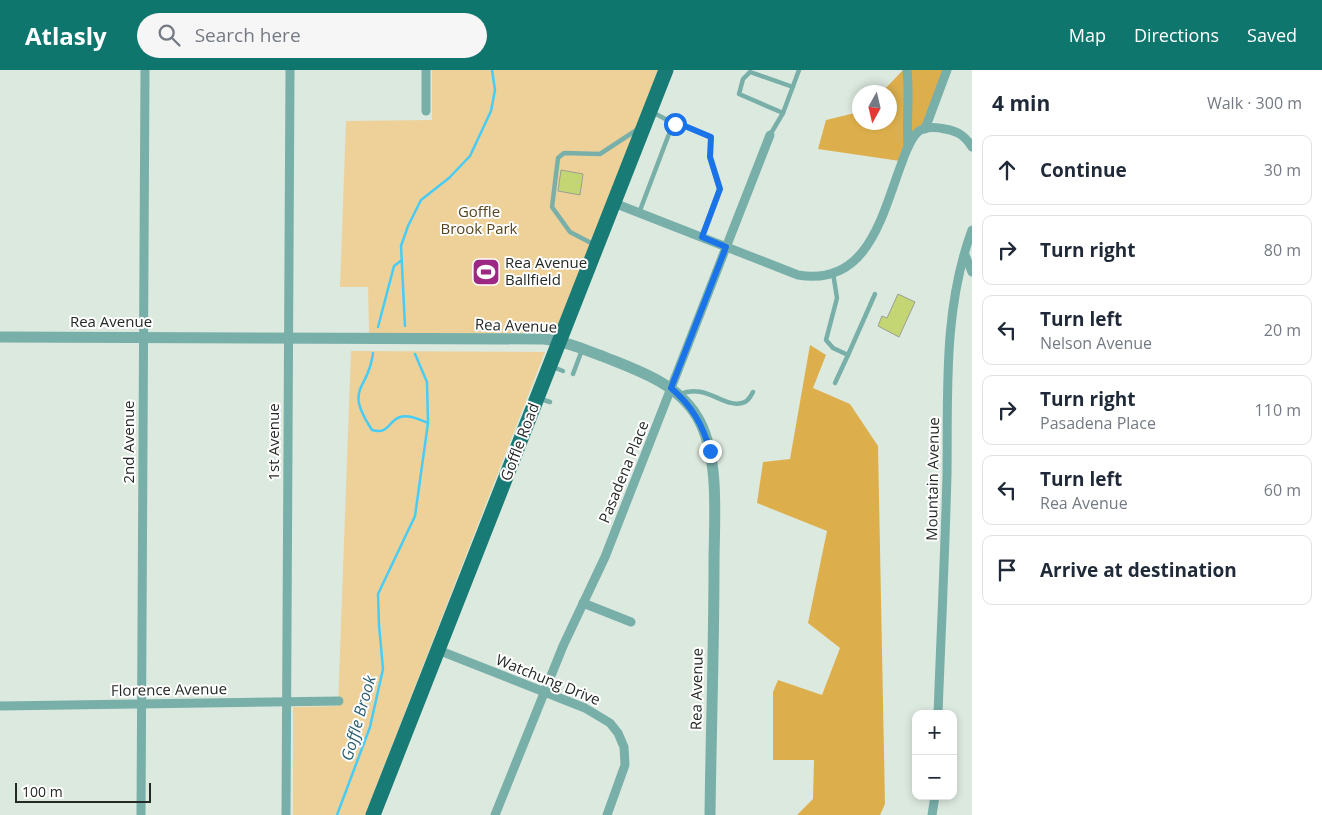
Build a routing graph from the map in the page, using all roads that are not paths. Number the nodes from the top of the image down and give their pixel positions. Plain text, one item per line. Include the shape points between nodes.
1 (145, 70) edge
2 (290, 70) edge
3 (426, 70) edge
4 (666, 70) edge
5 (799, 70) edge
6 (907, 70) edge
7 (947, 70) edge
8 (793, 87) junction
9 (426, 111) dead end
10 (783, 113) junction
11 (648, 117) junction
12 (675, 124) junction
13 (925, 129) junction
14 (770, 135) joint
15 (972, 147) edge
16 (908, 148) junction
17 (614, 203) junction
18 (639, 212) junction
19 (972, 230) edge
20 (702, 237) junction
21 (597, 246) junction
22 (726, 247) junction
23 (966, 247) junction
24 (972, 272) edge
25 (833, 273) junction
26 (875, 294) dead end
27 (0, 337) edge
28 (144, 338) junction
29 (289, 338) junction
30 (560, 340) junction
31 (583, 349) junction
32 (848, 355) junction
33 (573, 374) dead end
34 (836, 383) dead end
35 (675, 392) junction
36 (753, 392) dead end
37 (584, 603) junction
38 (631, 622) dead end
39 (438, 650) junction
40 (544, 692) junction
41 (339, 701) dead end
42 (287, 702) junction
43 (142, 704) junction
44 (0, 706) edge
45 (938, 710) edge
46 (934, 800) edge
47 (141, 815) edge
48 (286, 815) edge
49 (374, 815) edge
50 (495, 815) edge
51 (607, 815) edge
52 (710, 815) edge
53 (932, 815) edge

1 - 28 street, 2nd Avenue
2 - 29 street, 1st Avenue
3 - 9 street
4 - 11 main road, Goffle Road
5 - 8 lane
6 - 16 street
7 - 13 street
8 - 10 lane
8 - 10 lane via 750,72 743,79 738,94
10 - 14 lane
11 - 12 lane
11 - 17 main road, Goffle Road
11 - 21 lane via 600,154 559,155 551,204 570,232
12 - 18 lane
12 - 20 lane via 711,137 710,157 720,189
13 - 15 street via 938,127 956,131
13 - 16 street via 917,133
14 - 22 street, Pasadena Place
16 - 25 street via 873,240 851,264
17 - 18 street
17 - 21 main road, Goffle Road
18 - 20 street
19 - 23 street, Mountain Avenue
20 - 22 street
21 - 30 main road, Goffle Road
22 - 25 street via 798,275 817,277
22 - 35 street, Pasadena Place
23 - 24 street via 965,258
23 - 45 street, Mountain Avenue via 950,325
25 - 32 lane via 837,298 826,340 833,348
26 - 32 lane
27 - 28 street, Rea Avenue
28 - 29 street, Rea Avenue
28 - 43 street, 2nd Avenue
29 - 30 street, Rea Avenue
29 - 42 street, 1st Avenue
30 - 31 street, Rea Avenue
30 - 39 main road, Goffle Road via 557,368
31 - 33 lane
31 - 35 street, Rea Avenue via 656,378
32 - 34 lane
35 - 36 lane via 695,390 740,404 748,401
35 - 37 street, Pasadena Place
35 - 52 street, Rea Avenue via 691,407 700,422 710,451 712,469 714,620
37 - 38 street
37 - 40 street, Pasadena Place
39 - 40 street, Watchung Drive
39 - 49 main road, Goffle Road
40 - 50 street, Pasadena Place
40 - 51 street, Watchung Drive via 596,713 618,733 624,747 625,765
41 - 42 street, Florence Avenue
42 - 43 street, Florence Avenue
42 - 48 street, 1st Avenue
43 - 44 street, Florence Avenue
43 - 47 street, 2nd Avenue
46 - 53 street

